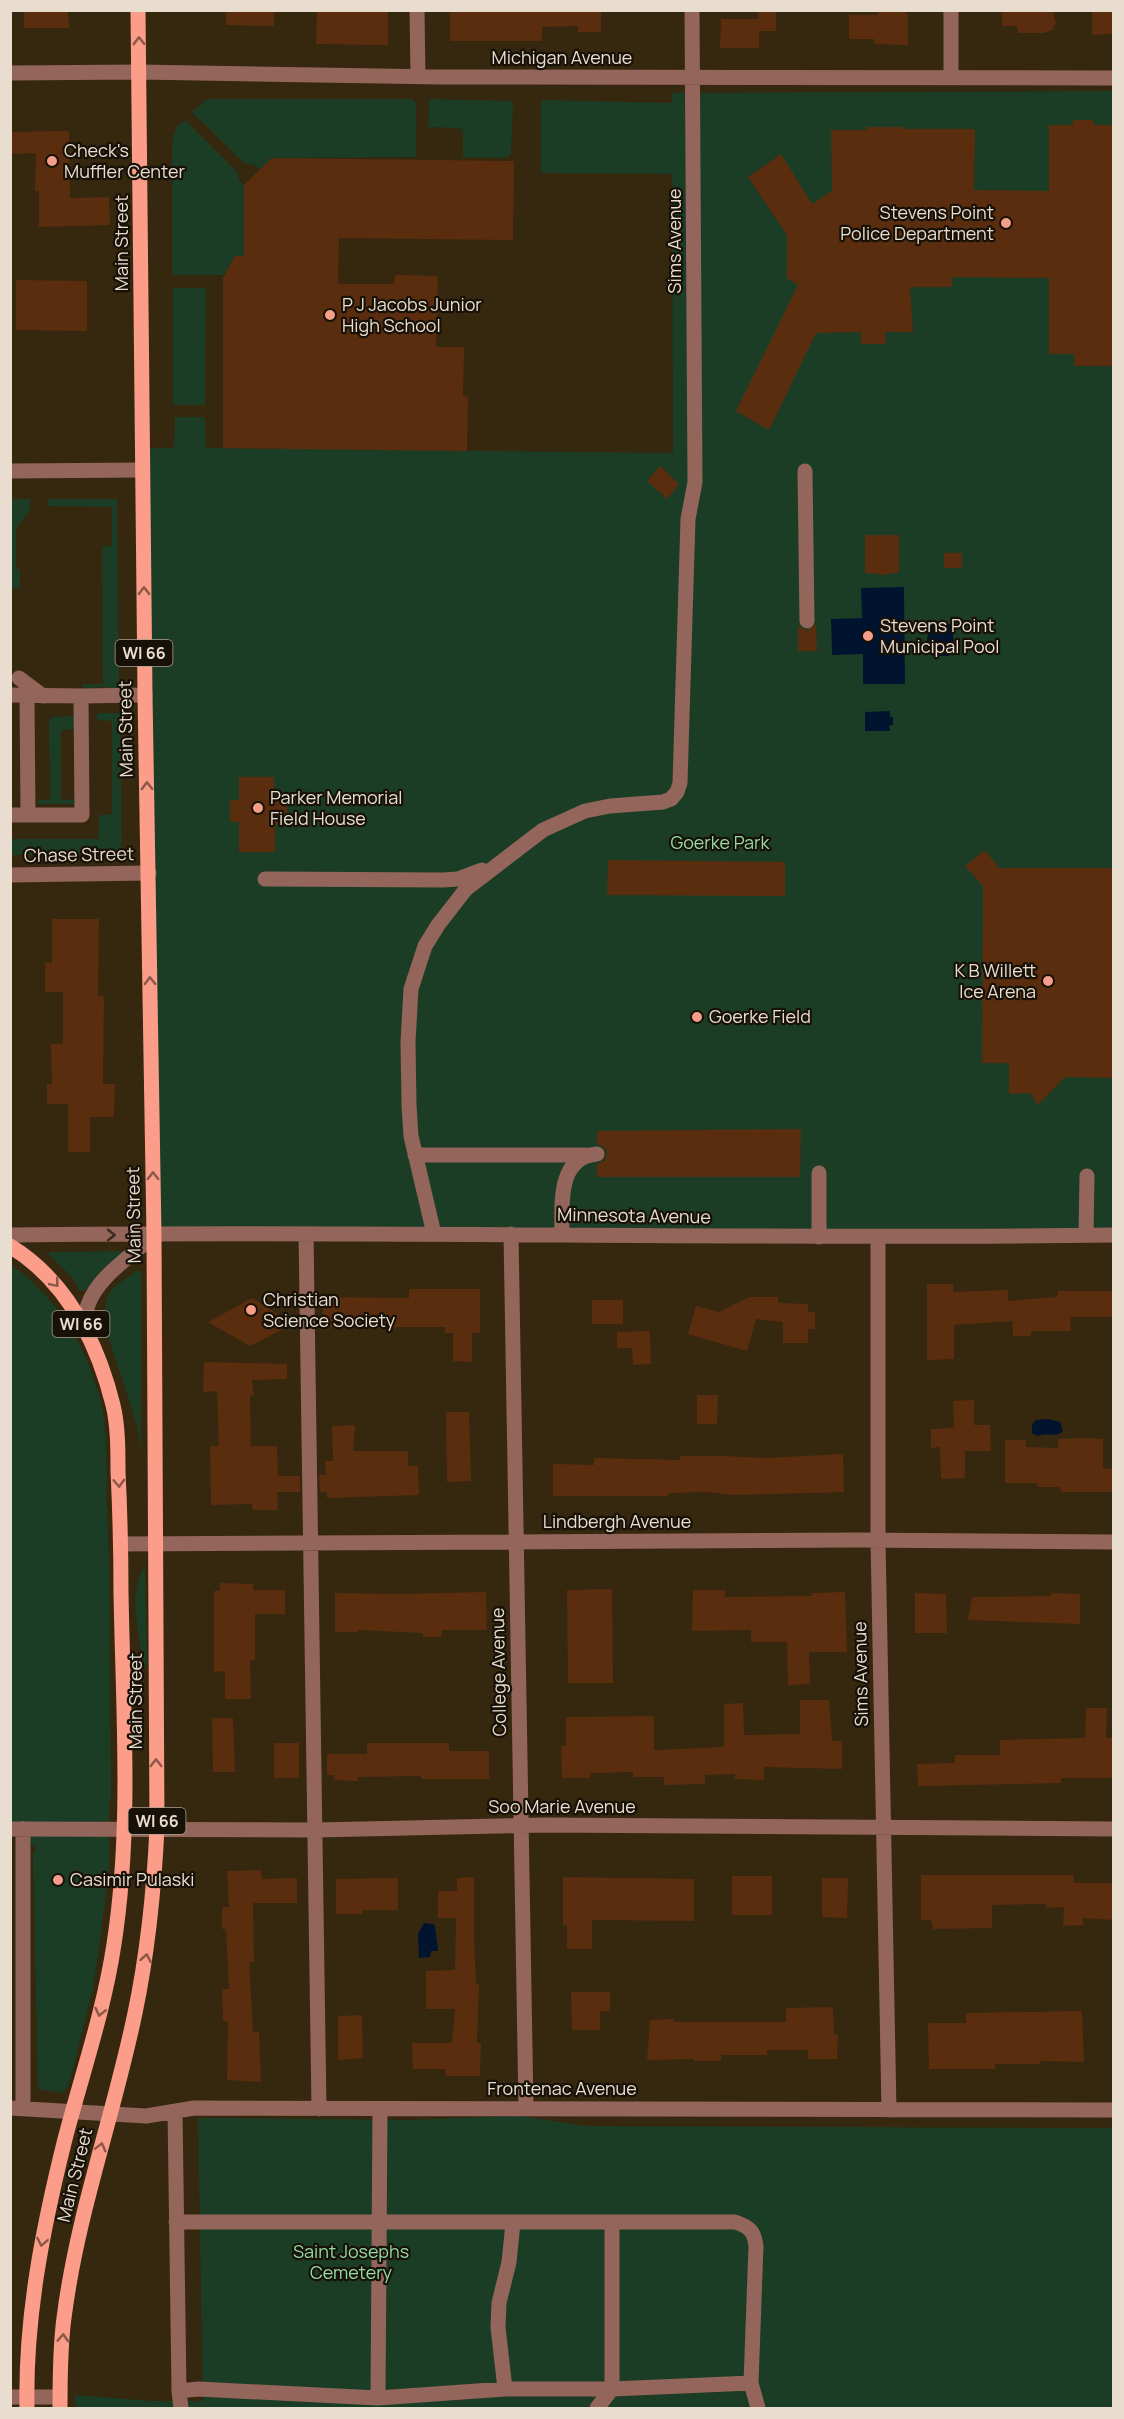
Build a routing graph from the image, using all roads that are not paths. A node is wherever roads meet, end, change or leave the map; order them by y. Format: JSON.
{"nodes":[{"id":1,"x":138,"y":10,"type":"edge"},
{"id":2,"x":417,"y":10,"type":"edge"},
{"id":3,"x":692,"y":10,"type":"edge"},
{"id":4,"x":951,"y":10,"type":"edge"},
{"id":5,"x":139,"y":72,"type":"junction"},
{"id":6,"x":10,"y":73,"type":"edge"},
{"id":7,"x":418,"y":77,"type":"junction"},
{"id":8,"x":951,"y":77,"type":"junction"},
{"id":9,"x":692,"y":78,"type":"junction"},
{"id":10,"x":1113,"y":78,"type":"edge"},
{"id":11,"x":142,"y":470,"type":"junction"},
{"id":12,"x":10,"y":471,"type":"edge"},
{"id":13,"x":804,"y":471,"type":"dead end"},
{"id":14,"x":807,"y":621,"type":"dead end"},
{"id":15,"x":19,"y":678,"type":"dead end"},
{"id":16,"x":10,"y":695,"type":"edge"},
{"id":17,"x":145,"y":695,"type":"junction"},
{"id":18,"x":35,"y":696,"type":"junction"},
{"id":19,"x":81,"y":696,"type":"junction"},
{"id":20,"x":10,"y":815,"type":"edge"},
{"id":21,"x":28,"y":815,"type":"junction"},
{"id":22,"x":506,"y":858,"type":"junction"},
{"id":23,"x":149,"y":873,"type":"junction"},
{"id":24,"x":10,"y":875,"type":"edge"},
{"id":25,"x":265,"y":879,"type":"dead end"},
{"id":26,"x":415,"y":1155,"type":"junction"},
{"id":27,"x":819,"y":1173,"type":"dead end"},
{"id":28,"x":1087,"y":1176,"type":"dead end"},
{"id":29,"x":306,"y":1234,"type":"junction"},
{"id":30,"x":434,"y":1234,"type":"junction"},
{"id":31,"x":511,"y":1234,"type":"junction"},
{"id":32,"x":10,"y":1235,"type":"edge"},
{"id":33,"x":154,"y":1235,"type":"junction"},
{"id":34,"x":562,"y":1235,"type":"junction"},
{"id":35,"x":1086,"y":1235,"type":"junction"},
{"id":36,"x":1113,"y":1235,"type":"edge"},
{"id":37,"x":819,"y":1237,"type":"junction"},
{"id":38,"x":878,"y":1238,"type":"junction"},
{"id":39,"x":10,"y":1246,"type":"edge"},
{"id":40,"x":84,"y":1329,"type":"junction"},
{"id":41,"x":878,"y":1540,"type":"junction"},
{"id":42,"x":516,"y":1541,"type":"junction"},
{"id":43,"x":1113,"y":1542,"type":"edge"},
{"id":44,"x":311,"y":1543,"type":"junction"},
{"id":45,"x":121,"y":1544,"type":"junction"},
{"id":46,"x":155,"y":1544,"type":"junction"},
{"id":47,"x":521,"y":1825,"type":"junction"},
{"id":48,"x":125,"y":1828,"type":"junction"},
{"id":49,"x":157,"y":1828,"type":"junction"},
{"id":50,"x":884,"y":1828,"type":"junction"},
{"id":51,"x":17,"y":1829,"type":"edge"},
{"id":52,"x":1113,"y":1829,"type":"edge"},
{"id":53,"x":316,"y":1830,"type":"junction"},
{"id":54,"x":17,"y":1962,"type":"edge"},
{"id":55,"x":17,"y":2108,"type":"edge"},
{"id":56,"x":526,"y":2108,"type":"junction"},
{"id":57,"x":319,"y":2109,"type":"junction"},
{"id":58,"x":380,"y":2109,"type":"junction"},
{"id":59,"x":889,"y":2110,"type":"junction"},
{"id":60,"x":1113,"y":2110,"type":"edge"},
{"id":61,"x":174,"y":2111,"type":"junction"},
{"id":62,"x":74,"y":2112,"type":"junction"},
{"id":63,"x":110,"y":2114,"type":"junction"},
{"id":64,"x":176,"y":2222,"type":"junction"},
{"id":65,"x":379,"y":2222,"type":"junction"},
{"id":66,"x":612,"y":2222,"type":"junction"},
{"id":67,"x":513,"y":2223,"type":"junction"},
{"id":68,"x":751,"y":2383,"type":"junction"},
{"id":69,"x":505,"y":2389,"type":"junction"},
{"id":70,"x":612,"y":2389,"type":"junction"},
{"id":71,"x":179,"y":2391,"type":"junction"},
{"id":72,"x":10,"y":2397,"type":"edge"},
{"id":73,"x":378,"y":2398,"type":"junction"},
{"id":74,"x":26,"y":2402,"type":"edge"},
{"id":75,"x":60,"y":2403,"type":"edge"},
{"id":76,"x":182,"y":2409,"type":"edge"},
{"id":77,"x":597,"y":2409,"type":"edge"},
{"id":78,"x":758,"y":2409,"type":"edge"}],
"edges":[{"from":5,"to":1,"type":"main road","name":"Main Street","number":"WI 66","one_way":true},
{"from":2,"to":7,"type":"street"},
{"from":3,"to":9,"type":"street","name":"Sims Avenue"},
{"from":4,"to":8,"type":"street"},
{"from":5,"to":6,"type":"street","name":"Michigan Avenue"},
{"from":5,"to":7,"type":"street","name":"Michigan Avenue"},
{"from":5,"to":11,"type":"main road","name":"Main Street","number":"WI 66"},
{"from":7,"to":9,"type":"street","name":"Michigan Avenue"},
{"from":8,"to":9,"type":"street","name":"Michigan Avenue"},
{"from":8,"to":10,"type":"street","name":"Michigan Avenue"},
{"from":9,"to":22,"type":"street","name":"Sims Avenue"},
{"from":11,"to":12,"type":"street"},
{"from":17,"to":11,"type":"main road","name":"Main Street","number":"WI 66","one_way":true},
{"from":13,"to":14,"type":"street"},
{"from":15,"to":18,"type":"street"},
{"from":16,"to":18,"type":"street"},
{"from":17,"to":19,"type":"street"},
{"from":23,"to":17,"type":"main road","name":"Main Street","number":"WI 66","one_way":true},
{"from":18,"to":19,"type":"street"},
{"from":18,"to":21,"type":"street"},
{"from":19,"to":21,"type":"street"},
{"from":20,"to":21,"type":"street"},
{"from":22,"to":25,"type":"street"},
{"from":22,"to":26,"type":"street"},
{"from":23,"to":24,"type":"street","name":"Chase Street"},
{"from":33,"to":23,"type":"main road","name":"Main Street","number":"WI 66","one_way":true},
{"from":26,"to":30,"type":"street"},
{"from":26,"to":34,"type":"street"},
{"from":27,"to":37,"type":"street"},
{"from":28,"to":35,"type":"street"},
{"from":29,"to":30,"type":"street","name":"Minnesota Avenue"},
{"from":29,"to":33,"type":"street","name":"Minnesota Avenue"},
{"from":29,"to":44,"type":"street"},
{"from":30,"to":31,"type":"street","name":"Minnesota Avenue"},
{"from":31,"to":34,"type":"street","name":"Minnesota Avenue"},
{"from":31,"to":42,"type":"street","name":"College Avenue"},
{"from":32,"to":33,"type":"street","name":"Minnesota Avenue","one_way":true},
{"from":33,"to":40,"type":"street"},
{"from":33,"to":46,"type":"main road","name":"Main Street","number":"WI 66"},
{"from":34,"to":37,"type":"street","name":"Minnesota Avenue"},
{"from":35,"to":36,"type":"street","name":"Minnesota Avenue"},
{"from":35,"to":38,"type":"street","name":"Minnesota Avenue"},
{"from":37,"to":38,"type":"street","name":"Minnesota Avenue"},
{"from":38,"to":41,"type":"street","name":"Sims Avenue"},
{"from":39,"to":40,"type":"main road","number":"WI 66","one_way":true},
{"from":40,"to":45,"type":"main road","number":"WI 66","one_way":true},
{"from":41,"to":42,"type":"street","name":"Lindbergh Avenue"},
{"from":41,"to":43,"type":"street","name":"Lindbergh Avenue"},
{"from":41,"to":50,"type":"street","name":"Sims Avenue"},
{"from":42,"to":44,"type":"street","name":"Lindbergh Avenue"},
{"from":42,"to":47,"type":"street","name":"College Avenue"},
{"from":44,"to":46,"type":"street","name":"Lindbergh Avenue"},
{"from":44,"to":53,"type":"street"},
{"from":45,"to":46,"type":"street","name":"Lindbergh Avenue"},
{"from":45,"to":48,"type":"main road","number":"WI 66"},
{"from":49,"to":46,"type":"main road","name":"Main Street","number":"WI 66","one_way":true},
{"from":47,"to":50,"type":"street","name":"Soo Marie Avenue"},
{"from":47,"to":53,"type":"street","name":"Soo Marie Avenue"},
{"from":47,"to":56,"type":"street","name":"College Avenue"},
{"from":48,"to":49,"type":"street","name":"Soo Marie Avenue"},
{"from":48,"to":51,"type":"street","name":"Soo Marie Avenue"},
{"from":48,"to":62,"type":"main road","number":"WI 66","one_way":true},
{"from":49,"to":53,"type":"street","name":"Soo Marie Avenue"},
{"from":63,"to":49,"type":"main road","name":"Main Street","number":"WI 66","one_way":true},
{"from":50,"to":52,"type":"street","name":"Soo Marie Avenue"},
{"from":50,"to":59,"type":"street","name":"Sims Avenue"},
{"from":51,"to":54,"type":"street"},
{"from":53,"to":57,"type":"street"},
{"from":54,"to":55,"type":"street"},
{"from":55,"to":62,"type":"street","name":"Frontenac Avenue"},
{"from":56,"to":58,"type":"street","name":"Frontenac Avenue"},
{"from":56,"to":59,"type":"street","name":"Frontenac Avenue"},
{"from":57,"to":58,"type":"street","name":"Frontenac Avenue"},
{"from":57,"to":61,"type":"street","name":"Frontenac Avenue"},
{"from":58,"to":65,"type":"street"},
{"from":59,"to":60,"type":"street","name":"Frontenac Avenue"},
{"from":61,"to":63,"type":"street","name":"Frontenac Avenue"},
{"from":61,"to":64,"type":"street"},
{"from":62,"to":63,"type":"street","name":"Frontenac Avenue"},
{"from":62,"to":74,"type":"main road","number":"WI 66","one_way":true},
{"from":75,"to":63,"type":"main road","name":"Main Street","number":"WI 66","one_way":true},
{"from":64,"to":65,"type":"street"},
{"from":64,"to":71,"type":"street"},
{"from":65,"to":67,"type":"street"},
{"from":65,"to":73,"type":"street"},
{"from":66,"to":67,"type":"street"},
{"from":66,"to":68,"type":"street"},
{"from":66,"to":70,"type":"street"},
{"from":67,"to":69,"type":"street"},
{"from":68,"to":70,"type":"street"},
{"from":68,"to":78,"type":"street"},
{"from":69,"to":70,"type":"street"},
{"from":69,"to":73,"type":"street"},
{"from":70,"to":77,"type":"street"},
{"from":71,"to":73,"type":"street"},
{"from":71,"to":76,"type":"street"},
{"from":72,"to":74,"type":"street"},
{"from":74,"to":75,"type":"street"}]}
